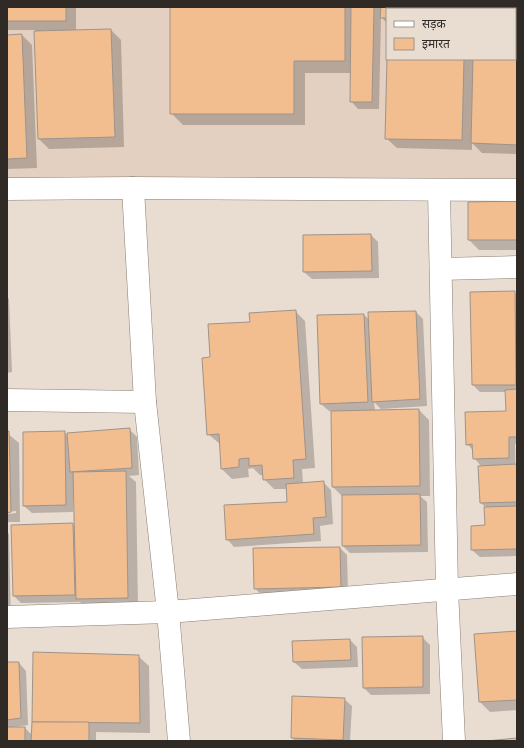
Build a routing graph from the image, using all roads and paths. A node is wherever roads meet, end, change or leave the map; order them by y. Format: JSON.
{"nodes":[{"id":1,"x":133,"y":188,"type":"junction"},
{"id":2,"x":7,"y":190,"type":"edge"},
{"id":3,"x":517,"y":190,"type":"edge"},
{"id":4,"x":439,"y":191,"type":"junction"},
{"id":5,"x":517,"y":266,"type":"edge"},
{"id":6,"x":441,"y":269,"type":"junction"},
{"id":7,"x":7,"y":400,"type":"edge"},
{"id":8,"x":145,"y":402,"type":"junction"},
{"id":9,"x":517,"y":584,"type":"edge"},
{"id":10,"x":447,"y":589,"type":"junction"},
{"id":11,"x":168,"y":612,"type":"junction"},
{"id":12,"x":7,"y":617,"type":"edge"},
{"id":13,"x":180,"y":741,"type":"edge"},
{"id":14,"x":454,"y":741,"type":"edge"}],
"edges":[{"from":1,"to":2,"type":"street"},
{"from":1,"to":4,"type":"street"},
{"from":1,"to":8,"type":"street"},
{"from":3,"to":4,"type":"street"},
{"from":4,"to":6,"type":"street"},
{"from":5,"to":6,"type":"street"},
{"from":6,"to":10,"type":"street"},
{"from":7,"to":8,"type":"street"},
{"from":8,"to":11,"type":"street"},
{"from":9,"to":10,"type":"street"},
{"from":10,"to":11,"type":"street"},
{"from":10,"to":14,"type":"street"},
{"from":11,"to":12,"type":"street"},
{"from":11,"to":13,"type":"street"}]}
